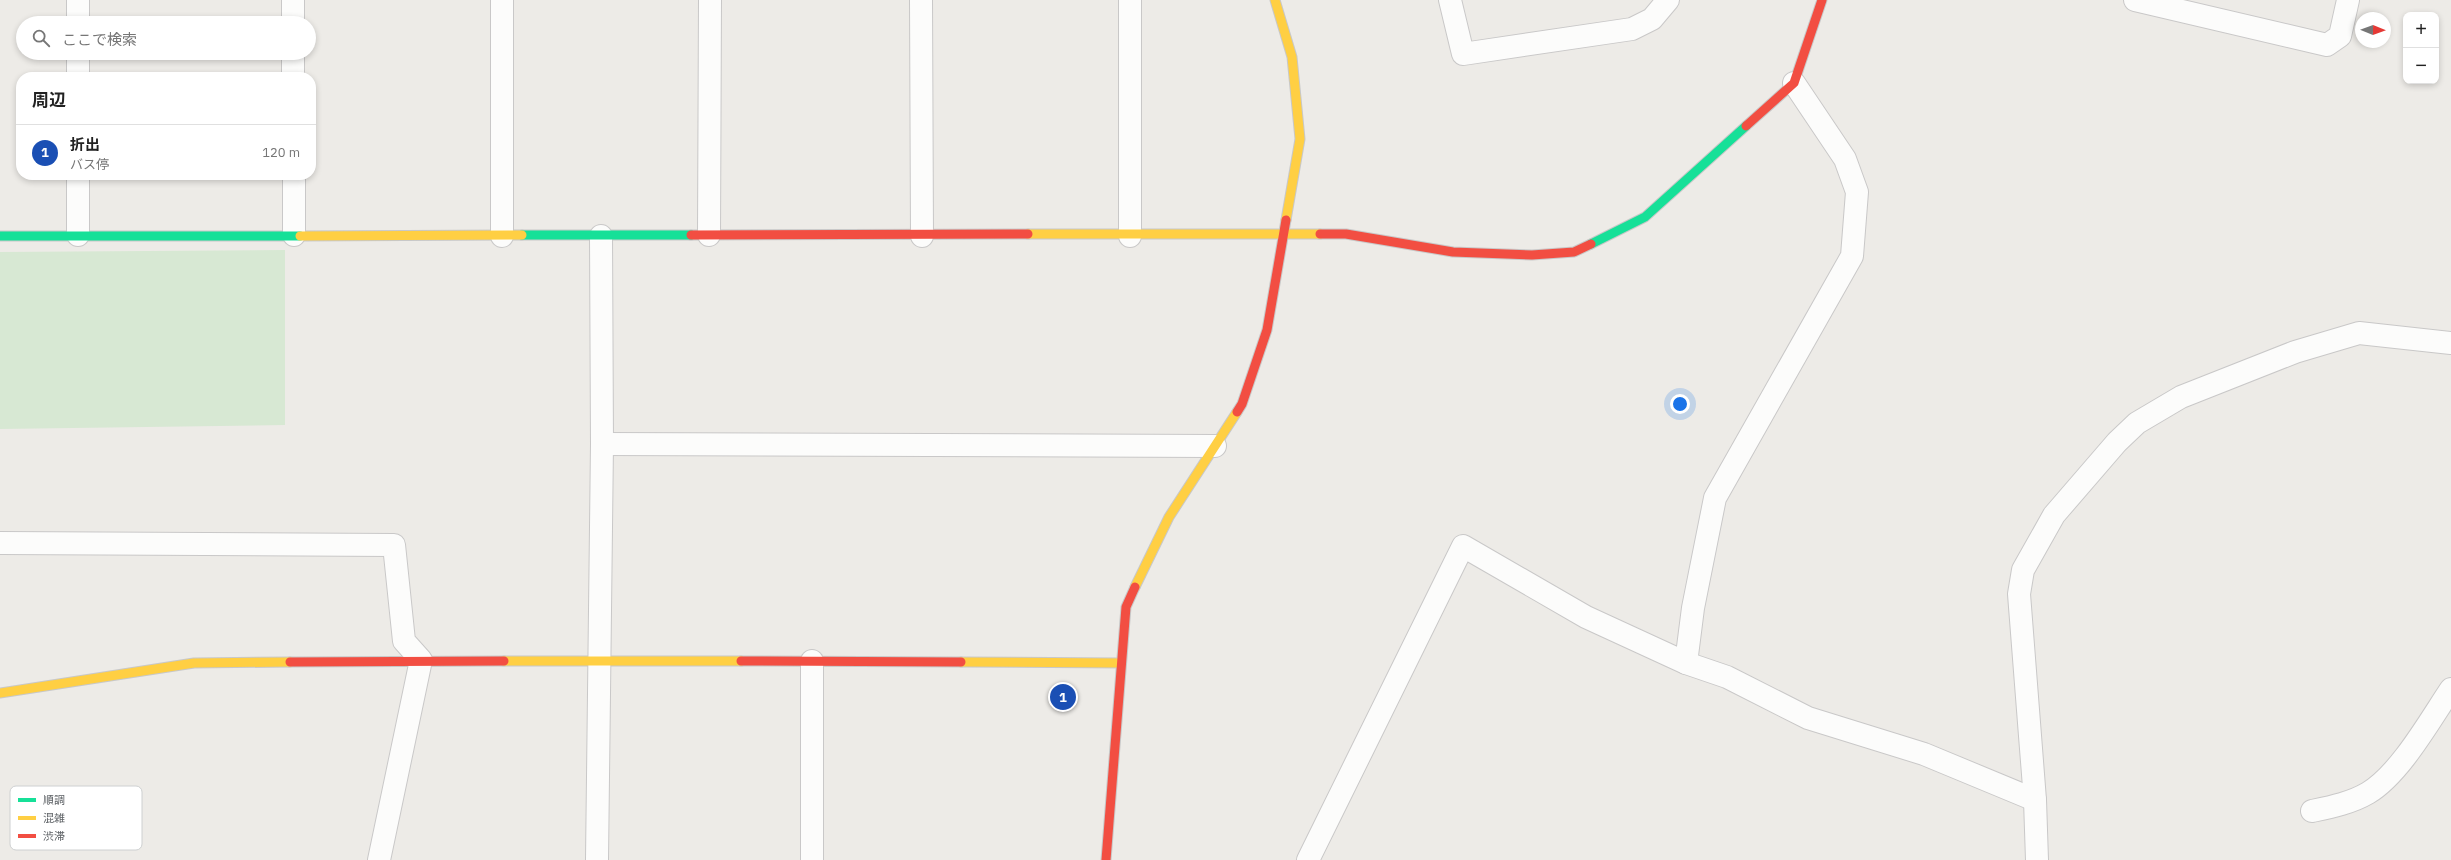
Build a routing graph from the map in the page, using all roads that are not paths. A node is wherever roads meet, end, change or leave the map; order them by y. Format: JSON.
{"nodes":[{"id":1,"x":78,"y":0,"type":"edge"},
{"id":2,"x":293,"y":0,"type":"edge"},
{"id":3,"x":502,"y":0,"type":"edge"},
{"id":4,"x":710,"y":0,"type":"edge"},
{"id":5,"x":921,"y":0,"type":"edge"},
{"id":6,"x":1130,"y":0,"type":"edge"},
{"id":7,"x":1275,"y":0,"type":"edge"},
{"id":8,"x":1450,"y":0,"type":"edge"},
{"id":9,"x":1668,"y":0,"type":"edge"},
{"id":10,"x":1822,"y":0,"type":"edge"},
{"id":11,"x":2135,"y":0,"type":"edge"},
{"id":12,"x":2348,"y":0,"type":"edge"},
{"id":13,"x":78,"y":16,"type":"edge"},
{"id":14,"x":293,"y":16,"type":"edge"},
{"id":15,"x":78,"y":60,"type":"edge"},
{"id":16,"x":293,"y":60,"type":"edge"},
{"id":17,"x":78,"y":72,"type":"edge"},
{"id":18,"x":294,"y":72,"type":"edge"},
{"id":19,"x":1794,"y":83,"type":"junction"},
{"id":20,"x":78,"y":180,"type":"edge"},
{"id":21,"x":294,"y":180,"type":"edge"},
{"id":22,"x":78,"y":235,"type":"junction"},
{"id":23,"x":294,"y":235,"type":"junction"},
{"id":24,"x":709,"y":235,"type":"junction"},
{"id":25,"x":0,"y":236,"type":"edge"},
{"id":26,"x":502,"y":236,"type":"junction"},
{"id":27,"x":601,"y":236,"type":"junction"},
{"id":28,"x":922,"y":236,"type":"junction"},
{"id":29,"x":1130,"y":236,"type":"junction"},
{"id":30,"x":1284,"y":236,"type":"junction"},
{"id":31,"x":2451,"y":343,"type":"edge"},
{"id":32,"x":602,"y":444,"type":"junction"},
{"id":33,"x":1215,"y":446,"type":"junction"},
{"id":34,"x":0,"y":543,"type":"edge"},
{"id":35,"x":421,"y":660,"type":"junction"},
{"id":36,"x":598,"y":660,"type":"junction"},
{"id":37,"x":812,"y":661,"type":"junction"},
{"id":38,"x":1122,"y":663,"type":"junction"},
{"id":39,"x":1686,"y":663,"type":"junction"},
{"id":40,"x":2451,"y":688,"type":"edge"},
{"id":41,"x":0,"y":693,"type":"edge"},
{"id":42,"x":2035,"y":800,"type":"junction"},
{"id":43,"x":2312,"y":811,"type":"dead end"},
{"id":44,"x":379,"y":860,"type":"edge"},
{"id":45,"x":597,"y":860,"type":"edge"},
{"id":46,"x":812,"y":860,"type":"edge"},
{"id":47,"x":1106,"y":860,"type":"edge"},
{"id":48,"x":1308,"y":860,"type":"edge"},
{"id":49,"x":2037,"y":860,"type":"edge"}],
"edges":[{"from":1,"to":13,"type":"street"},
{"from":2,"to":14,"type":"street"},
{"from":3,"to":26,"type":"street"},
{"from":4,"to":24,"type":"street"},
{"from":5,"to":28,"type":"street"},
{"from":6,"to":29,"type":"street"},
{"from":7,"to":30,"type":"street"},
{"from":8,"to":9,"type":"street"},
{"from":10,"to":19,"type":"street"},
{"from":11,"to":12,"type":"street"},
{"from":15,"to":17,"type":"street"},
{"from":16,"to":18,"type":"street"},
{"from":19,"to":30,"type":"street"},
{"from":19,"to":39,"type":"street"},
{"from":20,"to":22,"type":"street"},
{"from":21,"to":23,"type":"street"},
{"from":22,"to":23,"type":"street"},
{"from":22,"to":25,"type":"street"},
{"from":23,"to":26,"type":"street"},
{"from":24,"to":27,"type":"street"},
{"from":24,"to":28,"type":"street"},
{"from":26,"to":27,"type":"street"},
{"from":27,"to":32,"type":"street"},
{"from":28,"to":29,"type":"street"},
{"from":29,"to":30,"type":"street"},
{"from":30,"to":33,"type":"street"},
{"from":31,"to":42,"type":"street"},
{"from":32,"to":33,"type":"street"},
{"from":32,"to":36,"type":"street"},
{"from":33,"to":38,"type":"street"},
{"from":34,"to":35,"type":"street"},
{"from":35,"to":36,"type":"street"},
{"from":35,"to":41,"type":"street"},
{"from":35,"to":44,"type":"street"},
{"from":36,"to":37,"type":"street"},
{"from":36,"to":45,"type":"street"},
{"from":37,"to":38,"type":"street"},
{"from":37,"to":46,"type":"street"},
{"from":38,"to":47,"type":"street"},
{"from":39,"to":42,"type":"street"},
{"from":39,"to":48,"type":"street"},
{"from":40,"to":43,"type":"street"},
{"from":42,"to":49,"type":"street"}]}
